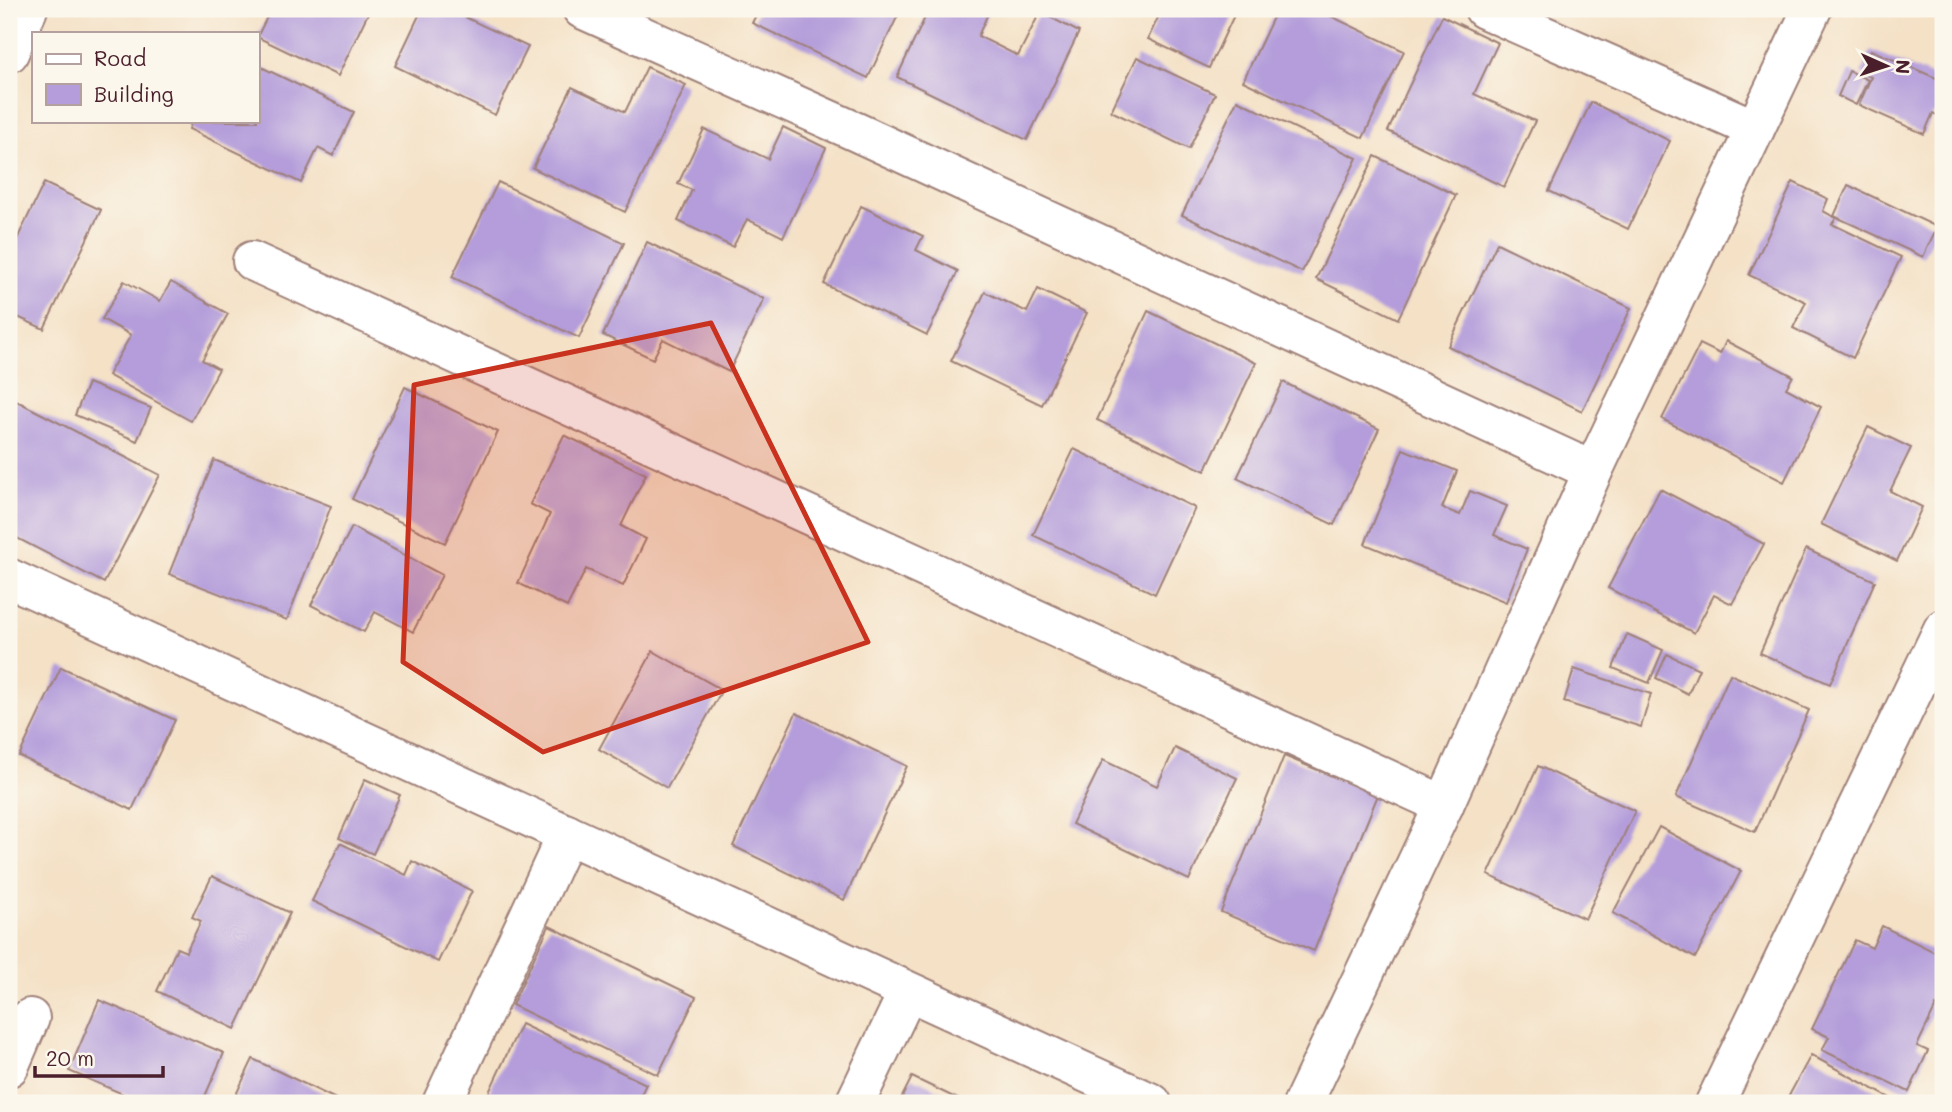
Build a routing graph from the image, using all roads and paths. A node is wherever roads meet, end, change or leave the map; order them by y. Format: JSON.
{"nodes":[{"id":1,"x":28,"y":9,"type":"edge"},
{"id":2,"x":582,"y":9,"type":"edge"},
{"id":3,"x":1484,"y":9,"type":"edge"},
{"id":4,"x":1812,"y":9,"type":"edge"},
{"id":5,"x":9,"y":53,"type":"edge"},
{"id":6,"x":1755,"y":129,"type":"junction"},
{"id":7,"x":252,"y":261,"type":"dead end"},
{"id":8,"x":1592,"y":471,"type":"junction"},
{"id":9,"x":9,"y":578,"type":"edge"},
{"id":10,"x":1943,"y":629,"type":"edge"},
{"id":11,"x":1444,"y":805,"type":"junction"},
{"id":12,"x":567,"y":835,"type":"junction"},
{"id":13,"x":908,"y":992,"type":"junction"},
{"id":14,"x":30,"y":1018,"type":"dead end"},
{"id":15,"x":9,"y":1067,"type":"edge"},
{"id":16,"x":442,"y":1103,"type":"edge"},
{"id":17,"x":855,"y":1103,"type":"edge"},
{"id":18,"x":1152,"y":1103,"type":"edge"},
{"id":19,"x":1303,"y":1103,"type":"edge"},
{"id":20,"x":1715,"y":1103,"type":"edge"}],
"edges":[{"from":1,"to":5,"type":"street"},
{"from":2,"to":8,"type":"street"},
{"from":3,"to":6,"type":"street"},
{"from":4,"to":6,"type":"street"},
{"from":6,"to":8,"type":"street"},
{"from":7,"to":11,"type":"street"},
{"from":8,"to":11,"type":"street"},
{"from":9,"to":12,"type":"street"},
{"from":10,"to":20,"type":"street"},
{"from":11,"to":19,"type":"street"},
{"from":12,"to":13,"type":"street"},
{"from":12,"to":16,"type":"street"},
{"from":13,"to":17,"type":"street"},
{"from":13,"to":18,"type":"street"},
{"from":14,"to":15,"type":"street"}]}
